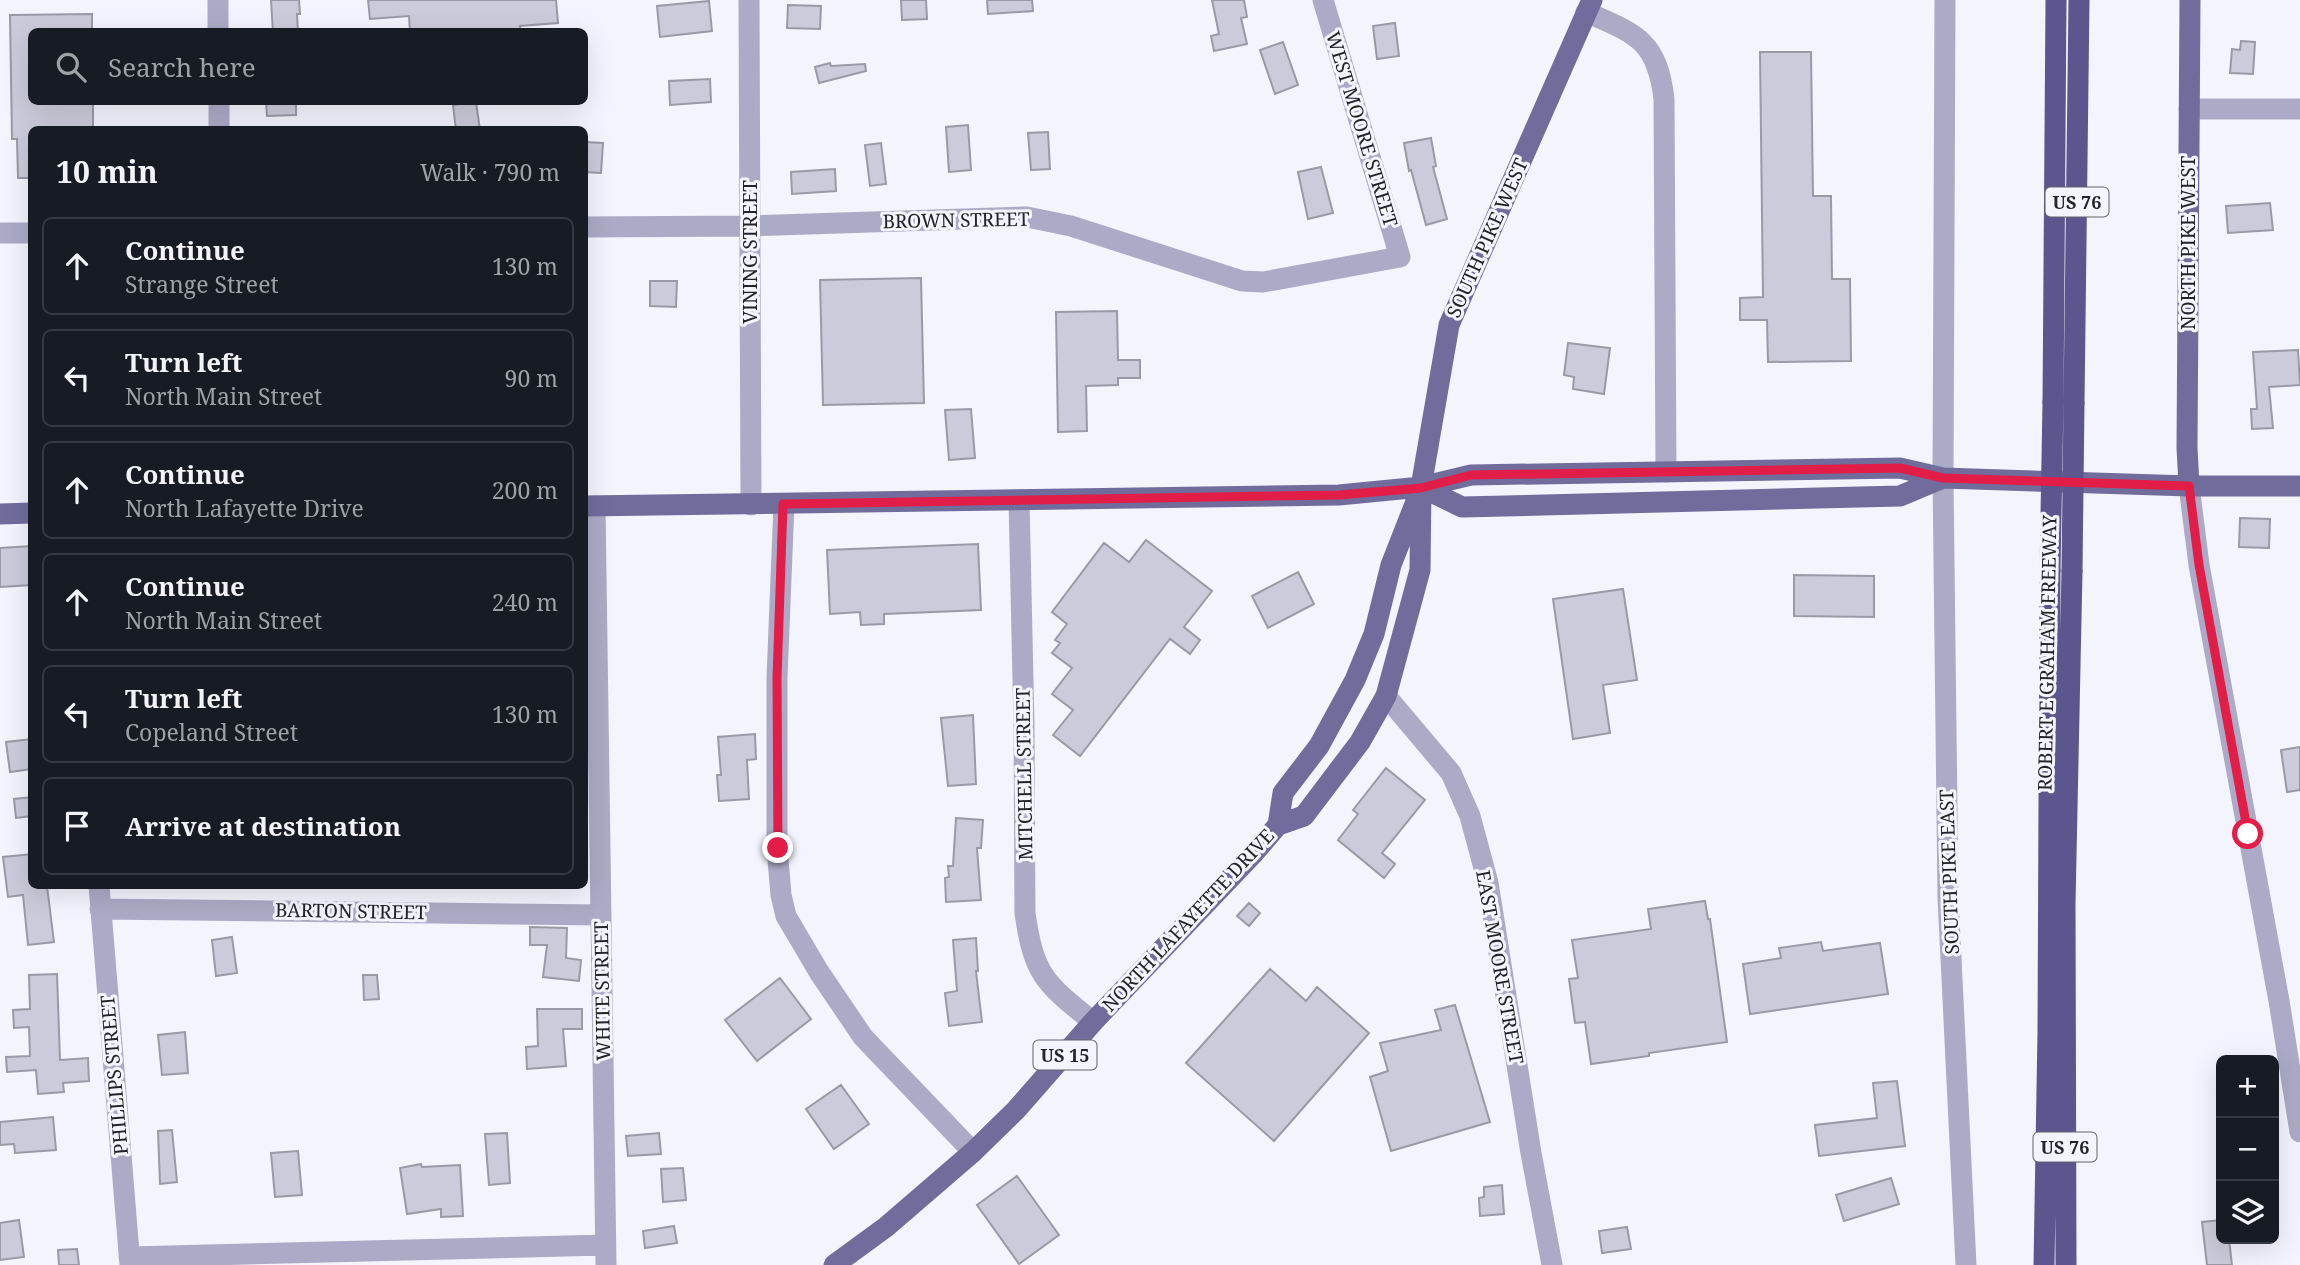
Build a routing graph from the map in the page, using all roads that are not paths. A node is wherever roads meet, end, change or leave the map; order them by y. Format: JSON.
{"nodes":[{"id":1,"x":218,"y":0,"type":"edge"},
{"id":2,"x":749,"y":0,"type":"edge"},
{"id":3,"x":1323,"y":0,"type":"edge"},
{"id":4,"x":1945,"y":0,"type":"edge"},
{"id":5,"x":2056,"y":0,"type":"edge"},
{"id":6,"x":2079,"y":0,"type":"edge"},
{"id":7,"x":2190,"y":0,"type":"edge"},
{"id":8,"x":1589,"y":6,"type":"edge"},
{"id":9,"x":218,"y":28,"type":"edge"},
{"id":10,"x":219,"y":105,"type":"edge"},
{"id":11,"x":2189,"y":109,"type":"junction"},
{"id":12,"x":2300,"y":109,"type":"edge"},
{"id":13,"x":219,"y":126,"type":"edge"},
{"id":14,"x":750,"y":226,"type":"junction"},
{"id":15,"x":588,"y":227,"type":"edge"},
{"id":16,"x":0,"y":233,"type":"edge"},
{"id":17,"x":28,"y":233,"type":"edge"},
{"id":18,"x":1400,"y":257,"type":"joint"},
{"id":19,"x":2064,"y":402,"type":"junction"},
{"id":20,"x":1666,"y":472,"type":"junction"},
{"id":21,"x":1943,"y":478,"type":"junction"},
{"id":22,"x":2189,"y":486,"type":"junction"},
{"id":23,"x":2300,"y":486,"type":"edge"},
{"id":24,"x":1421,"y":488,"type":"junction"},
{"id":25,"x":1019,"y":500,"type":"junction"},
{"id":26,"x":783,"y":504,"type":"junction"},
{"id":27,"x":751,"y":505,"type":"junction"},
{"id":28,"x":590,"y":506,"type":"edge"},
{"id":29,"x":28,"y":513,"type":"edge"},
{"id":30,"x":0,"y":514,"type":"edge"},
{"id":31,"x":1385,"y":696,"type":"junction"},
{"id":32,"x":1278,"y":825,"type":"junction"},
{"id":33,"x":99,"y":889,"type":"edge"},
{"id":34,"x":100,"y":909,"type":"junction"},
{"id":35,"x":601,"y":915,"type":"junction"},
{"id":36,"x":1093,"y":1022,"type":"junction"},
{"id":37,"x":2056,"y":1030,"type":"junction"},
{"id":38,"x":2300,"y":1132,"type":"edge"},
{"id":39,"x":973,"y":1152,"type":"junction"},
{"id":40,"x":606,"y":1255,"type":"edge"},
{"id":41,"x":130,"y":1261,"type":"edge"},
{"id":42,"x":834,"y":1265,"type":"edge"},
{"id":43,"x":1552,"y":1265,"type":"edge"},
{"id":44,"x":1966,"y":1265,"type":"edge"},
{"id":45,"x":2044,"y":1265,"type":"edge"},
{"id":46,"x":2066,"y":1265,"type":"edge"}],
"edges":[{"from":1,"to":9,"type":"street"},
{"from":2,"to":14,"type":"street","name":"VINING STREET"},
{"from":3,"to":18,"type":"street","name":"WEST MOORE STREET"},
{"from":4,"to":21,"type":"street","name":"SOUTH PIKE EAST"},
{"from":5,"to":19,"type":"highway","name":"ROBERT E GRAHAM FREEWAY","number":"US 76"},
{"from":6,"to":19,"type":"highway","name":"ROBERT E GRAHAM FREEWAY","number":"US 76"},
{"from":7,"to":11,"type":"main road","name":"NORTH PIKE WEST"},
{"from":8,"to":20,"type":"street"},
{"from":8,"to":24,"type":"main road","name":"SOUTH PIKE WEST"},
{"from":10,"to":13,"type":"street"},
{"from":11,"to":12,"type":"street"},
{"from":11,"to":22,"type":"main road","name":"NORTH PIKE WEST"},
{"from":14,"to":15,"type":"street","name":"BROWN STREET"},
{"from":14,"to":18,"type":"street","name":"BROWN STREET"},
{"from":14,"to":27,"type":"street","name":"VINING STREET"},
{"from":16,"to":17,"type":"street"},
{"from":19,"to":37,"type":"highway","name":"ROBERT E GRAHAM FREEWAY","number":"US 76","bridge":true},
{"from":20,"to":21,"type":"main road"},
{"from":20,"to":24,"type":"main road"},
{"from":21,"to":22,"type":"main road"},
{"from":21,"to":24,"type":"main road"},
{"from":21,"to":44,"type":"street","name":"SOUTH PIKE EAST"},
{"from":22,"to":23,"type":"main road"},
{"from":22,"to":38,"type":"street"},
{"from":24,"to":25,"type":"main road"},
{"from":24,"to":31,"type":"main road","name":"NORTH LAFAYETTE DRIVE"},
{"from":24,"to":32,"type":"main road"},
{"from":25,"to":26,"type":"main road"},
{"from":25,"to":36,"type":"street","name":"MITCHELL STREET"},
{"from":26,"to":27,"type":"main road"},
{"from":26,"to":39,"type":"street"},
{"from":27,"to":28,"type":"main road"},
{"from":28,"to":35,"type":"street","name":"WHITE STREET"},
{"from":29,"to":30,"type":"main road"},
{"from":31,"to":32,"type":"main road","name":"NORTH LAFAYETTE DRIVE"},
{"from":31,"to":43,"type":"street","name":"EAST MOORE STREET"},
{"from":32,"to":36,"type":"main road","name":"NORTH LAFAYETTE DRIVE","number":"US 15"},
{"from":33,"to":34,"type":"street","name":"PHILLIPS STREET"},
{"from":34,"to":35,"type":"street","name":"BARTON STREET"},
{"from":34,"to":41,"type":"street","name":"PHILLIPS STREET"},
{"from":35,"to":40,"type":"street","name":"WHITE STREET"},
{"from":36,"to":39,"type":"main road","name":"NORTH LAFAYETTE DRIVE","number":"US 15"},
{"from":37,"to":45,"type":"highway","name":"ROBERT E GRAHAM FREEWAY","number":"US 76"},
{"from":37,"to":46,"type":"highway","name":"ROBERT E GRAHAM FREEWAY","number":"US 76"},
{"from":39,"to":42,"type":"main road","name":"NORTH LAFAYETTE DRIVE","number":"US 15"},
{"from":40,"to":41,"type":"street"}]}
